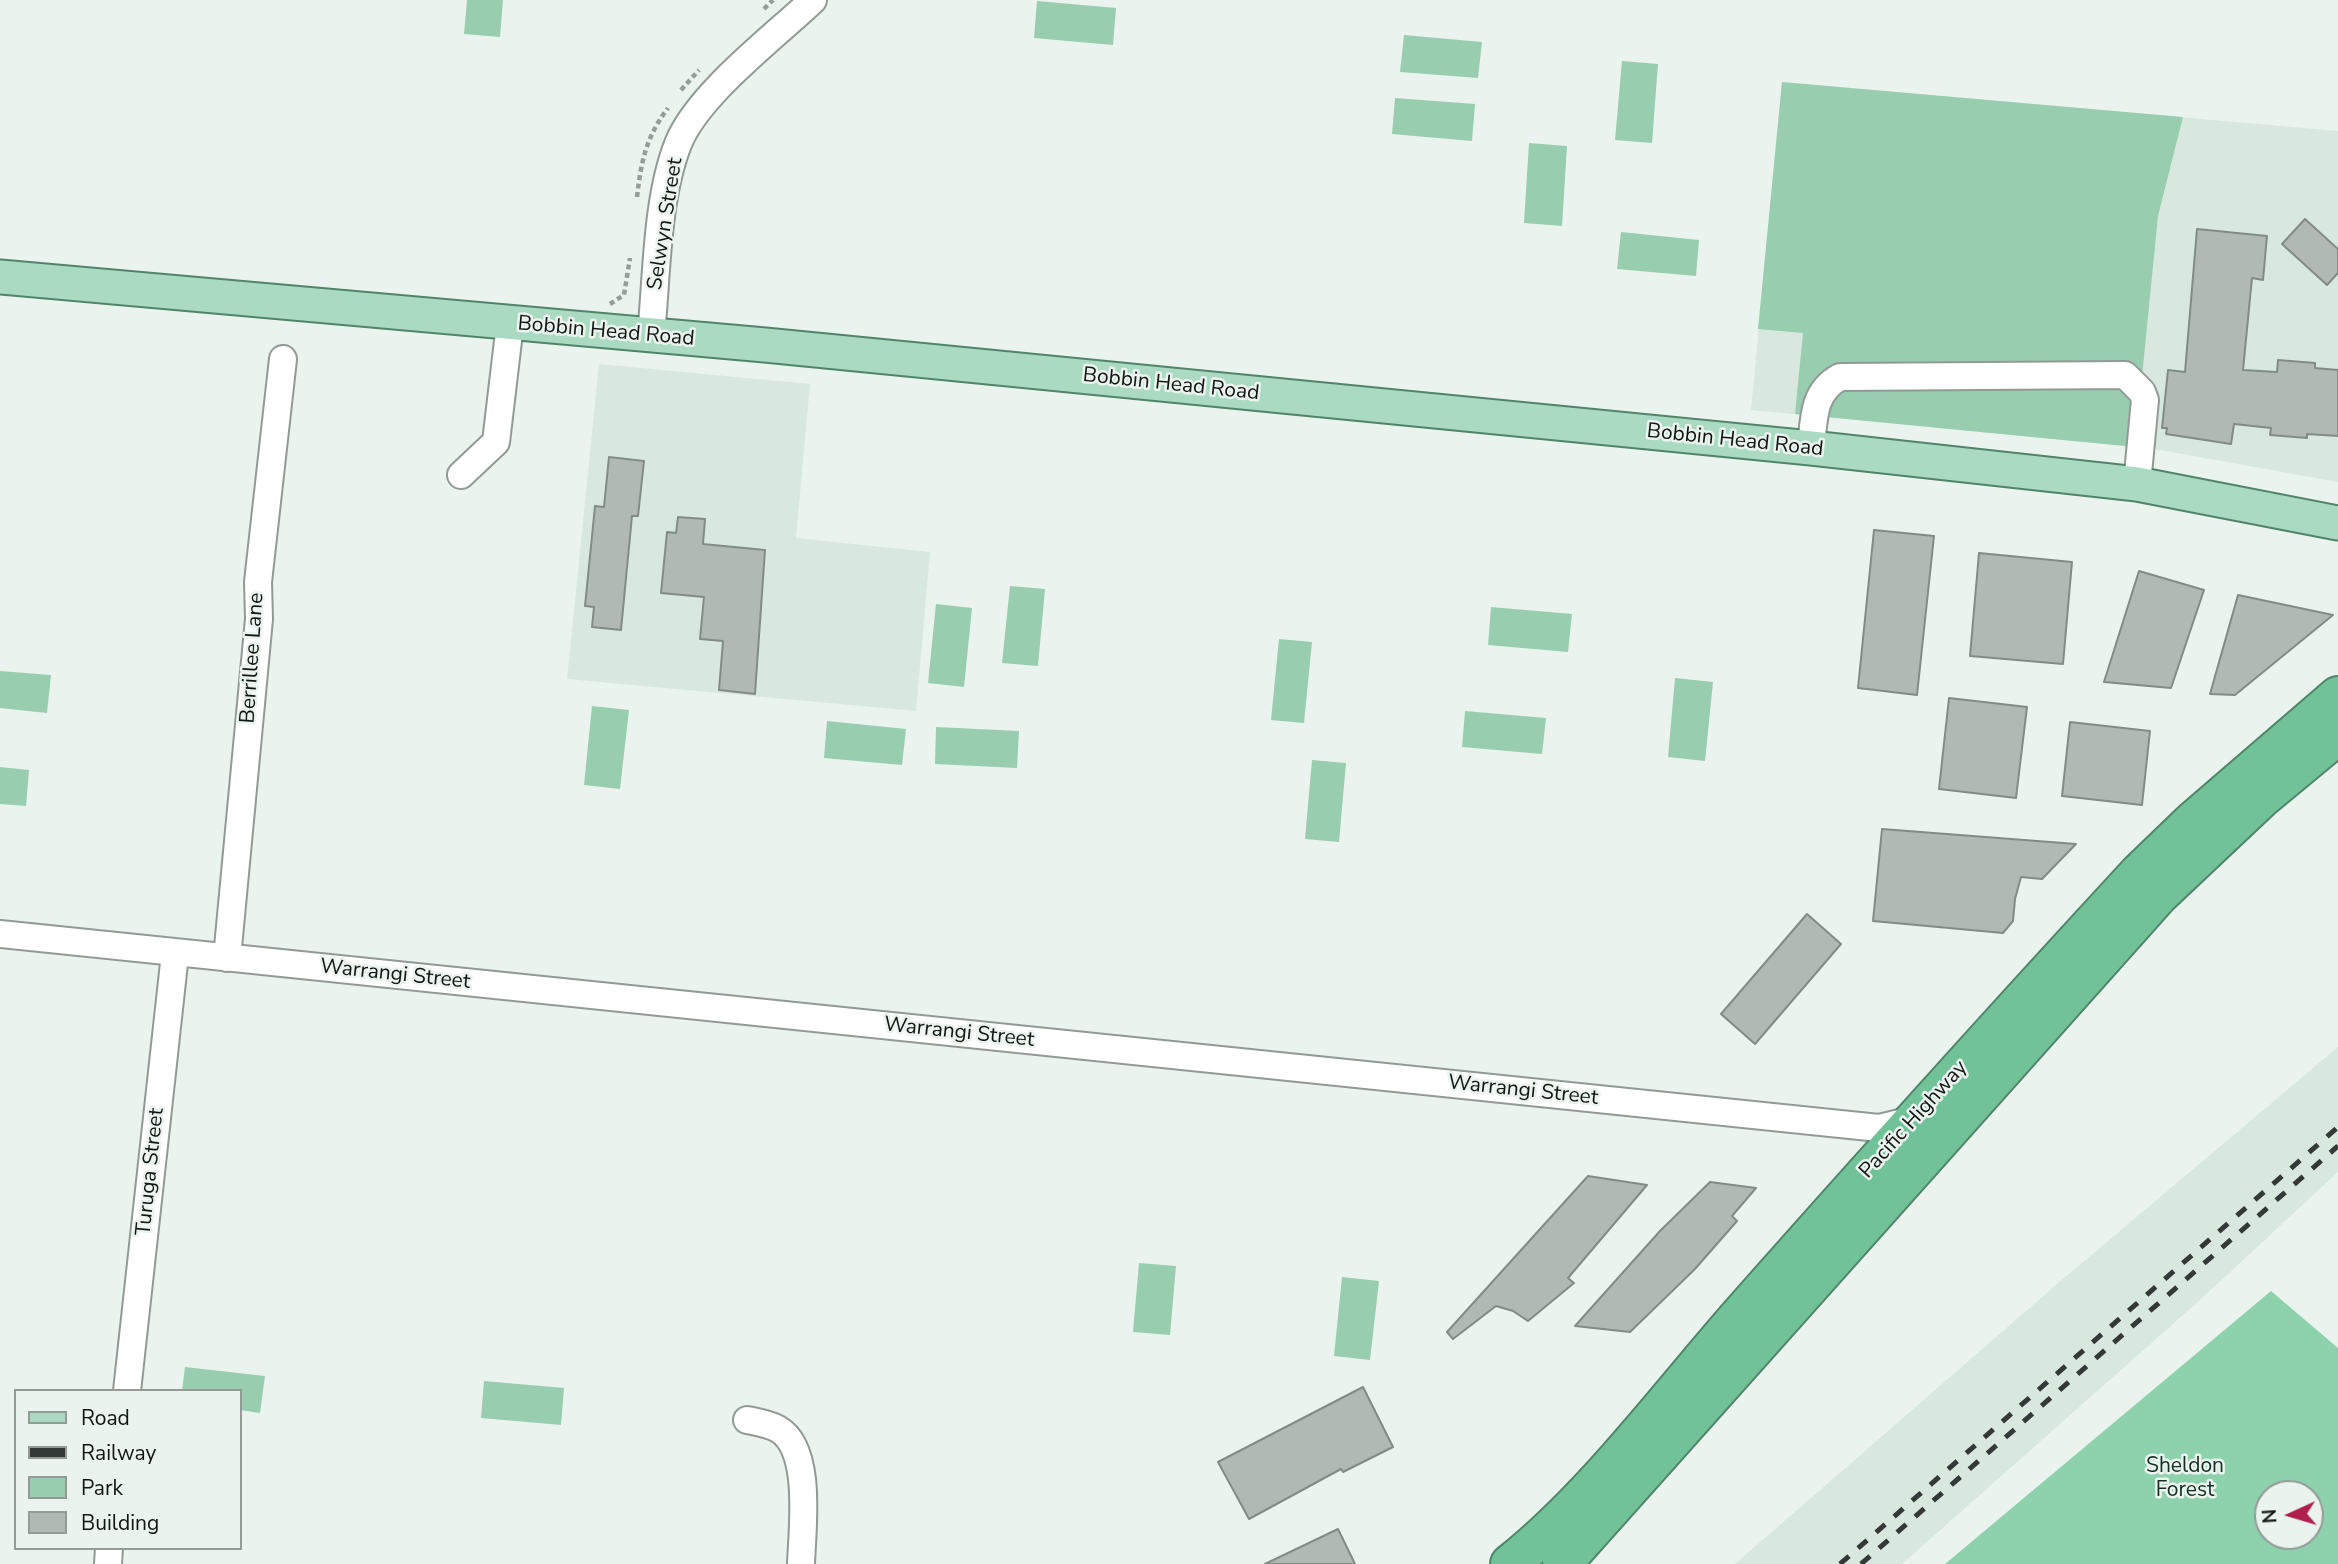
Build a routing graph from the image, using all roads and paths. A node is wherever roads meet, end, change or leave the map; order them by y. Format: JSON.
{"nodes":[{"id":1,"x":813,"y":0,"type":"edge"},
{"id":2,"x":0,"y":277,"type":"edge"},
{"id":3,"x":510,"y":324,"type":"junction"},
{"id":4,"x":651,"y":335,"type":"junction"},
{"id":5,"x":283,"y":359,"type":"dead end"},
{"id":6,"x":1811,"y":448,"type":"junction"},
{"id":7,"x":461,"y":475,"type":"dead end"},
{"id":8,"x":2137,"y":484,"type":"junction"},
{"id":9,"x":2338,"y":523,"type":"edge"},
{"id":10,"x":2338,"y":696,"type":"edge"},
{"id":11,"x":2338,"y":735,"type":"edge"},
{"id":12,"x":0,"y":934,"type":"edge"},
{"id":13,"x":175,"y":954,"type":"junction"},
{"id":14,"x":227,"y":958,"type":"junction"},
{"id":15,"x":1916,"y":1118,"type":"junction"},
{"id":16,"x":127,"y":1389,"type":"edge"},
{"id":17,"x":747,"y":1420,"type":"dead end"},
{"id":18,"x":800,"y":1564,"type":"edge"},
{"id":19,"x":1510,"y":1564,"type":"edge"},
{"id":20,"x":1562,"y":1564,"type":"edge"}],
"edges":[{"from":1,"to":4,"type":"street","name":"Selwyn Street"},
{"from":2,"to":3,"type":"main road","name":"Bobbin Head Road"},
{"from":3,"to":4,"type":"main road","name":"Bobbin Head Road"},
{"from":3,"to":7,"type":"street"},
{"from":4,"to":6,"type":"main road","name":"Bobbin Head Road"},
{"from":5,"to":14,"type":"street","name":"Berrillee Lane"},
{"from":6,"to":8,"type":"main road","name":"Bobbin Head Road"},
{"from":6,"to":8,"type":"street"},
{"from":8,"to":9,"type":"main road","name":"Bobbin Head Road"},
{"from":10,"to":15,"type":"highway","name":"Pacific Highway"},
{"from":11,"to":20,"type":"highway","name":"Pacific Highway"},
{"from":12,"to":13,"type":"street","name":"Warrangi Street"},
{"from":13,"to":14,"type":"street","name":"Warrangi Street"},
{"from":13,"to":16,"type":"street","name":"Turuga Street"},
{"from":14,"to":15,"type":"street","name":"Warrangi Street"},
{"from":15,"to":19,"type":"highway","name":"Pacific Highway"},
{"from":17,"to":18,"type":"street"}]}
